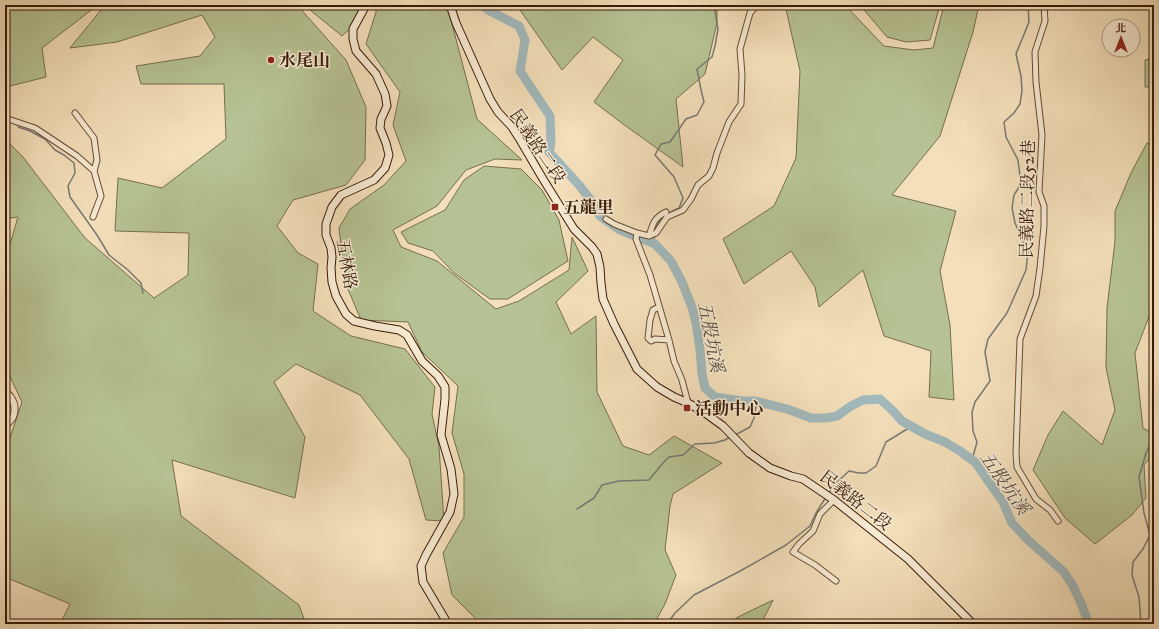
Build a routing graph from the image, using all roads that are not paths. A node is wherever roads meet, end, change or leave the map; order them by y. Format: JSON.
{"nodes":[{"id":1,"x":366,"y":5,"type":"edge"},
{"id":2,"x":450,"y":5,"type":"edge"},
{"id":3,"x":757,"y":5,"type":"edge"},
{"id":4,"x":1044,"y":5,"type":"edge"},
{"id":5,"x":75,"y":113,"type":"dead end"},
{"id":6,"x":5,"y":118,"type":"edge"},
{"id":7,"x":94,"y":171,"type":"junction"},
{"id":8,"x":666,"y":212,"type":"dead end"},
{"id":9,"x":93,"y":217,"type":"dead end"},
{"id":10,"x":606,"y":219,"type":"dead end"},
{"id":11,"x":636,"y":236,"type":"junction"},
{"id":12,"x":649,"y":236,"type":"junction"},
{"id":13,"x":659,"y":306,"type":"junction"},
{"id":14,"x":669,"y":340,"type":"junction"},
{"id":15,"x":5,"y":391,"type":"edge"},
{"id":16,"x":688,"y":403,"type":"junction"},
{"id":17,"x":5,"y":427,"type":"edge"},
{"id":18,"x":830,"y":496,"type":"junction"},
{"id":19,"x":1058,"y":521,"type":"dead end"},
{"id":20,"x":836,"y":581,"type":"dead end"},
{"id":21,"x":447,"y":624,"type":"edge"},
{"id":22,"x":973,"y":624,"type":"edge"}],
"edges":[{"from":1,"to":21,"type":"main road","name":"五林路"},
{"from":2,"to":16,"type":"main road","name":"民義路二段"},
{"from":3,"to":12,"type":"street"},
{"from":4,"to":19,"type":"street","name":"民義路二段52巷"},
{"from":5,"to":7,"type":"street"},
{"from":6,"to":7,"type":"street"},
{"from":7,"to":9,"type":"street"},
{"from":8,"to":12,"type":"street"},
{"from":10,"to":11,"type":"street"},
{"from":11,"to":12,"type":"street"},
{"from":11,"to":13,"type":"street"},
{"from":13,"to":14,"type":"street"},
{"from":13,"to":14,"type":"street"},
{"from":14,"to":16,"type":"street"},
{"from":15,"to":17,"type":"street"},
{"from":16,"to":18,"type":"main road","name":"民義路二段"},
{"from":18,"to":20,"type":"street"},
{"from":18,"to":22,"type":"main road","name":"民義路二段"}]}
